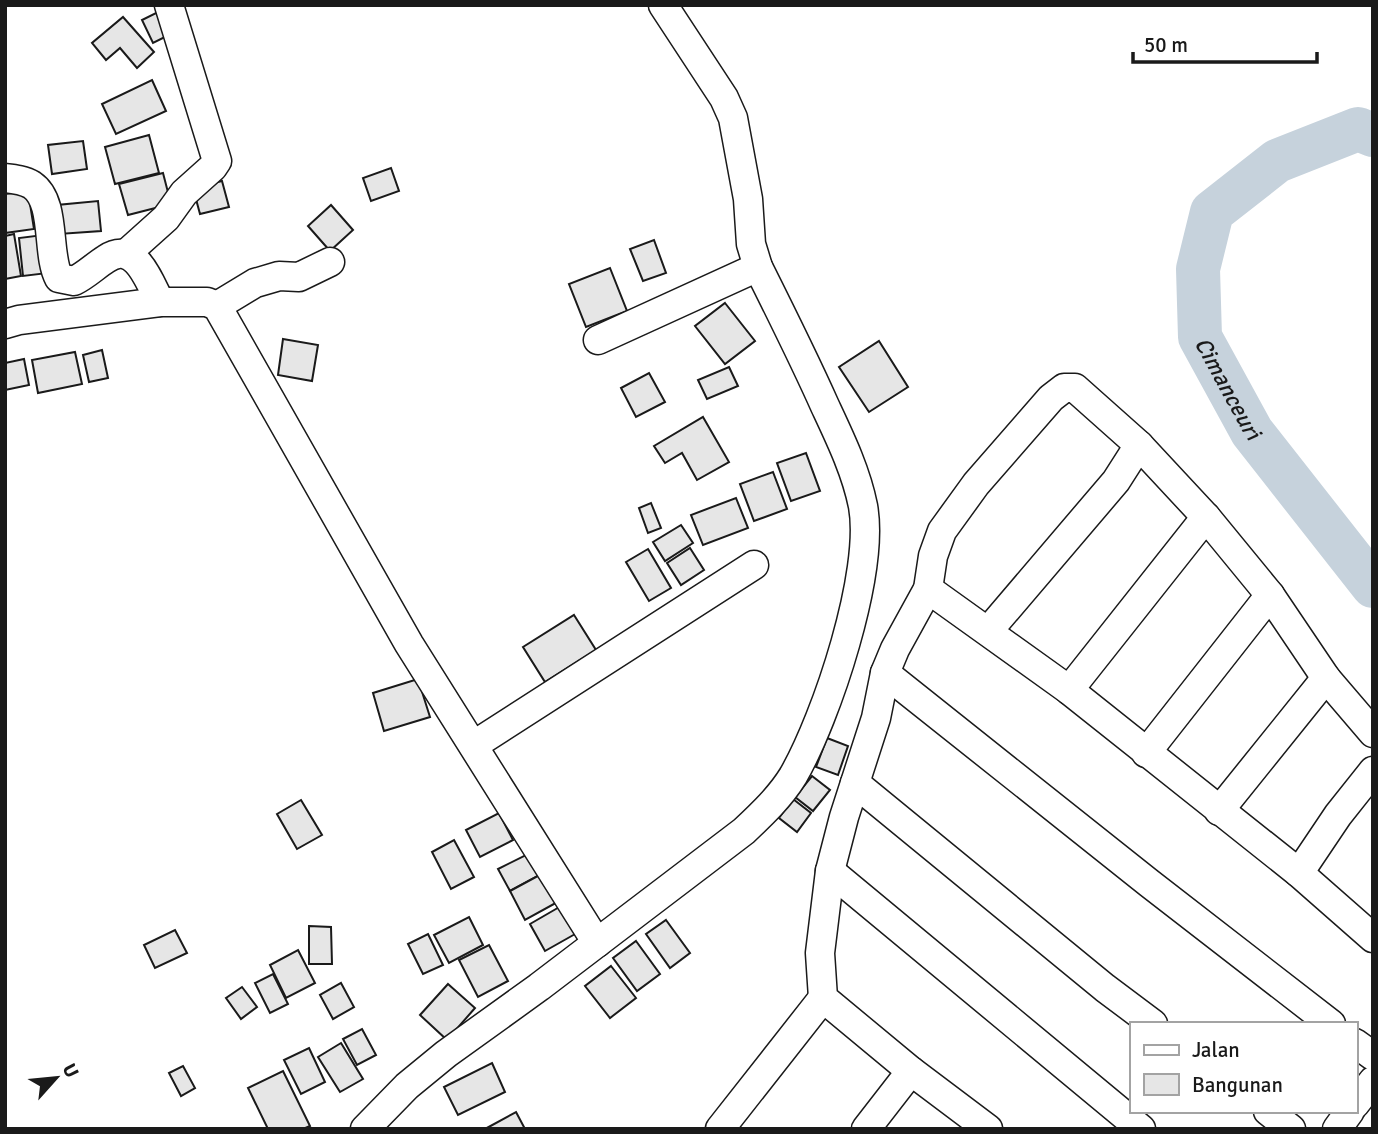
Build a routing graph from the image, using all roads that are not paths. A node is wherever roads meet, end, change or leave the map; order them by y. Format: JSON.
{"nodes":[{"id":1,"x":169,"y":5,"type":"edge"},
{"id":2,"x":663,"y":5,"type":"edge"},
{"id":3,"x":5,"y":178,"type":"edge"},
{"id":4,"x":127,"y":253,"type":"junction"},
{"id":5,"x":330,"y":262,"type":"dead end"},
{"id":6,"x":758,"y":267,"type":"junction"},
{"id":7,"x":160,"y":302,"type":"junction"},
{"id":8,"x":217,"y":306,"type":"junction"},
{"id":9,"x":5,"y":324,"type":"edge"},
{"id":10,"x":598,"y":340,"type":"dead end"},
{"id":11,"x":1139,"y":445,"type":"junction"},
{"id":12,"x":1206,"y":517,"type":"junction"},
{"id":13,"x":754,"y":565,"type":"dead end"},
{"id":14,"x":928,"y":589,"type":"junction"},
{"id":15,"x":1270,"y":595,"type":"junction"},
{"id":16,"x":989,"y":630,"type":"junction"},
{"id":17,"x":885,"y":673,"type":"junction"},
{"id":18,"x":1326,"y":678,"type":"junction"},
{"id":19,"x":1069,"y":690,"type":"junction"},
{"id":20,"x":1373,"y":733,"type":"edge"},
{"id":21,"x":474,"y":745,"type":"junction"},
{"id":22,"x":1146,"y":753,"type":"junction"},
{"id":23,"x":1373,"y":771,"type":"edge"},
{"id":24,"x":855,"y":783,"type":"junction"},
{"id":25,"x":1219,"y":811,"type":"junction"},
{"id":26,"x":830,"y":871,"type":"junction"},
{"id":27,"x":1299,"y":873,"type":"junction"},
{"id":28,"x":1373,"y":938,"type":"edge"},
{"id":29,"x":597,"y":943,"type":"junction"},
{"id":30,"x":823,"y":998,"type":"junction"},
{"id":31,"x":1150,"y":1022,"type":"edge"},
{"id":32,"x":1328,"y":1022,"type":"edge"},
{"id":33,"x":1357,"y":1044,"type":"edge"},
{"id":34,"x":1373,"y":1056,"type":"edge"},
{"id":35,"x":911,"y":1071,"type":"junction"},
{"id":36,"x":1373,"y":1081,"type":"edge"},
{"id":37,"x":1357,"y":1101,"type":"edge"},
{"id":38,"x":1271,"y":1113,"type":"edge"},
{"id":39,"x":1349,"y":1113,"type":"edge"},
{"id":40,"x":365,"y":1129,"type":"edge"},
{"id":41,"x":720,"y":1129,"type":"edge"},
{"id":42,"x":866,"y":1129,"type":"edge"},
{"id":43,"x":988,"y":1129,"type":"edge"},
{"id":44,"x":1141,"y":1129,"type":"edge"},
{"id":45,"x":1291,"y":1129,"type":"edge"},
{"id":46,"x":1337,"y":1129,"type":"edge"}],
"edges":[{"from":1,"to":4,"type":"street"},
{"from":2,"to":6,"type":"street"},
{"from":3,"to":4,"type":"street"},
{"from":4,"to":7,"type":"street"},
{"from":5,"to":8,"type":"street"},
{"from":6,"to":10,"type":"street"},
{"from":6,"to":29,"type":"street"},
{"from":7,"to":8,"type":"street"},
{"from":7,"to":9,"type":"street"},
{"from":8,"to":21,"type":"street"},
{"from":11,"to":12,"type":"street"},
{"from":11,"to":14,"type":"street"},
{"from":11,"to":16,"type":"street"},
{"from":12,"to":15,"type":"street"},
{"from":12,"to":19,"type":"street"},
{"from":13,"to":21,"type":"street"},
{"from":14,"to":16,"type":"street"},
{"from":14,"to":17,"type":"street"},
{"from":15,"to":18,"type":"street"},
{"from":15,"to":22,"type":"street"},
{"from":16,"to":19,"type":"street"},
{"from":17,"to":24,"type":"street"},
{"from":17,"to":32,"type":"street"},
{"from":18,"to":20,"type":"street"},
{"from":18,"to":25,"type":"street"},
{"from":19,"to":22,"type":"street"},
{"from":21,"to":29,"type":"street"},
{"from":22,"to":25,"type":"street"},
{"from":23,"to":27,"type":"street"},
{"from":24,"to":26,"type":"street"},
{"from":24,"to":31,"type":"street"},
{"from":25,"to":27,"type":"street"},
{"from":26,"to":30,"type":"street"},
{"from":26,"to":44,"type":"street"},
{"from":27,"to":28,"type":"street"},
{"from":29,"to":40,"type":"street"},
{"from":30,"to":35,"type":"street"},
{"from":30,"to":41,"type":"street"},
{"from":33,"to":34,"type":"street"},
{"from":35,"to":42,"type":"street"},
{"from":35,"to":43,"type":"street"},
{"from":36,"to":37,"type":"street"},
{"from":38,"to":45,"type":"street"},
{"from":39,"to":46,"type":"street"}]}
